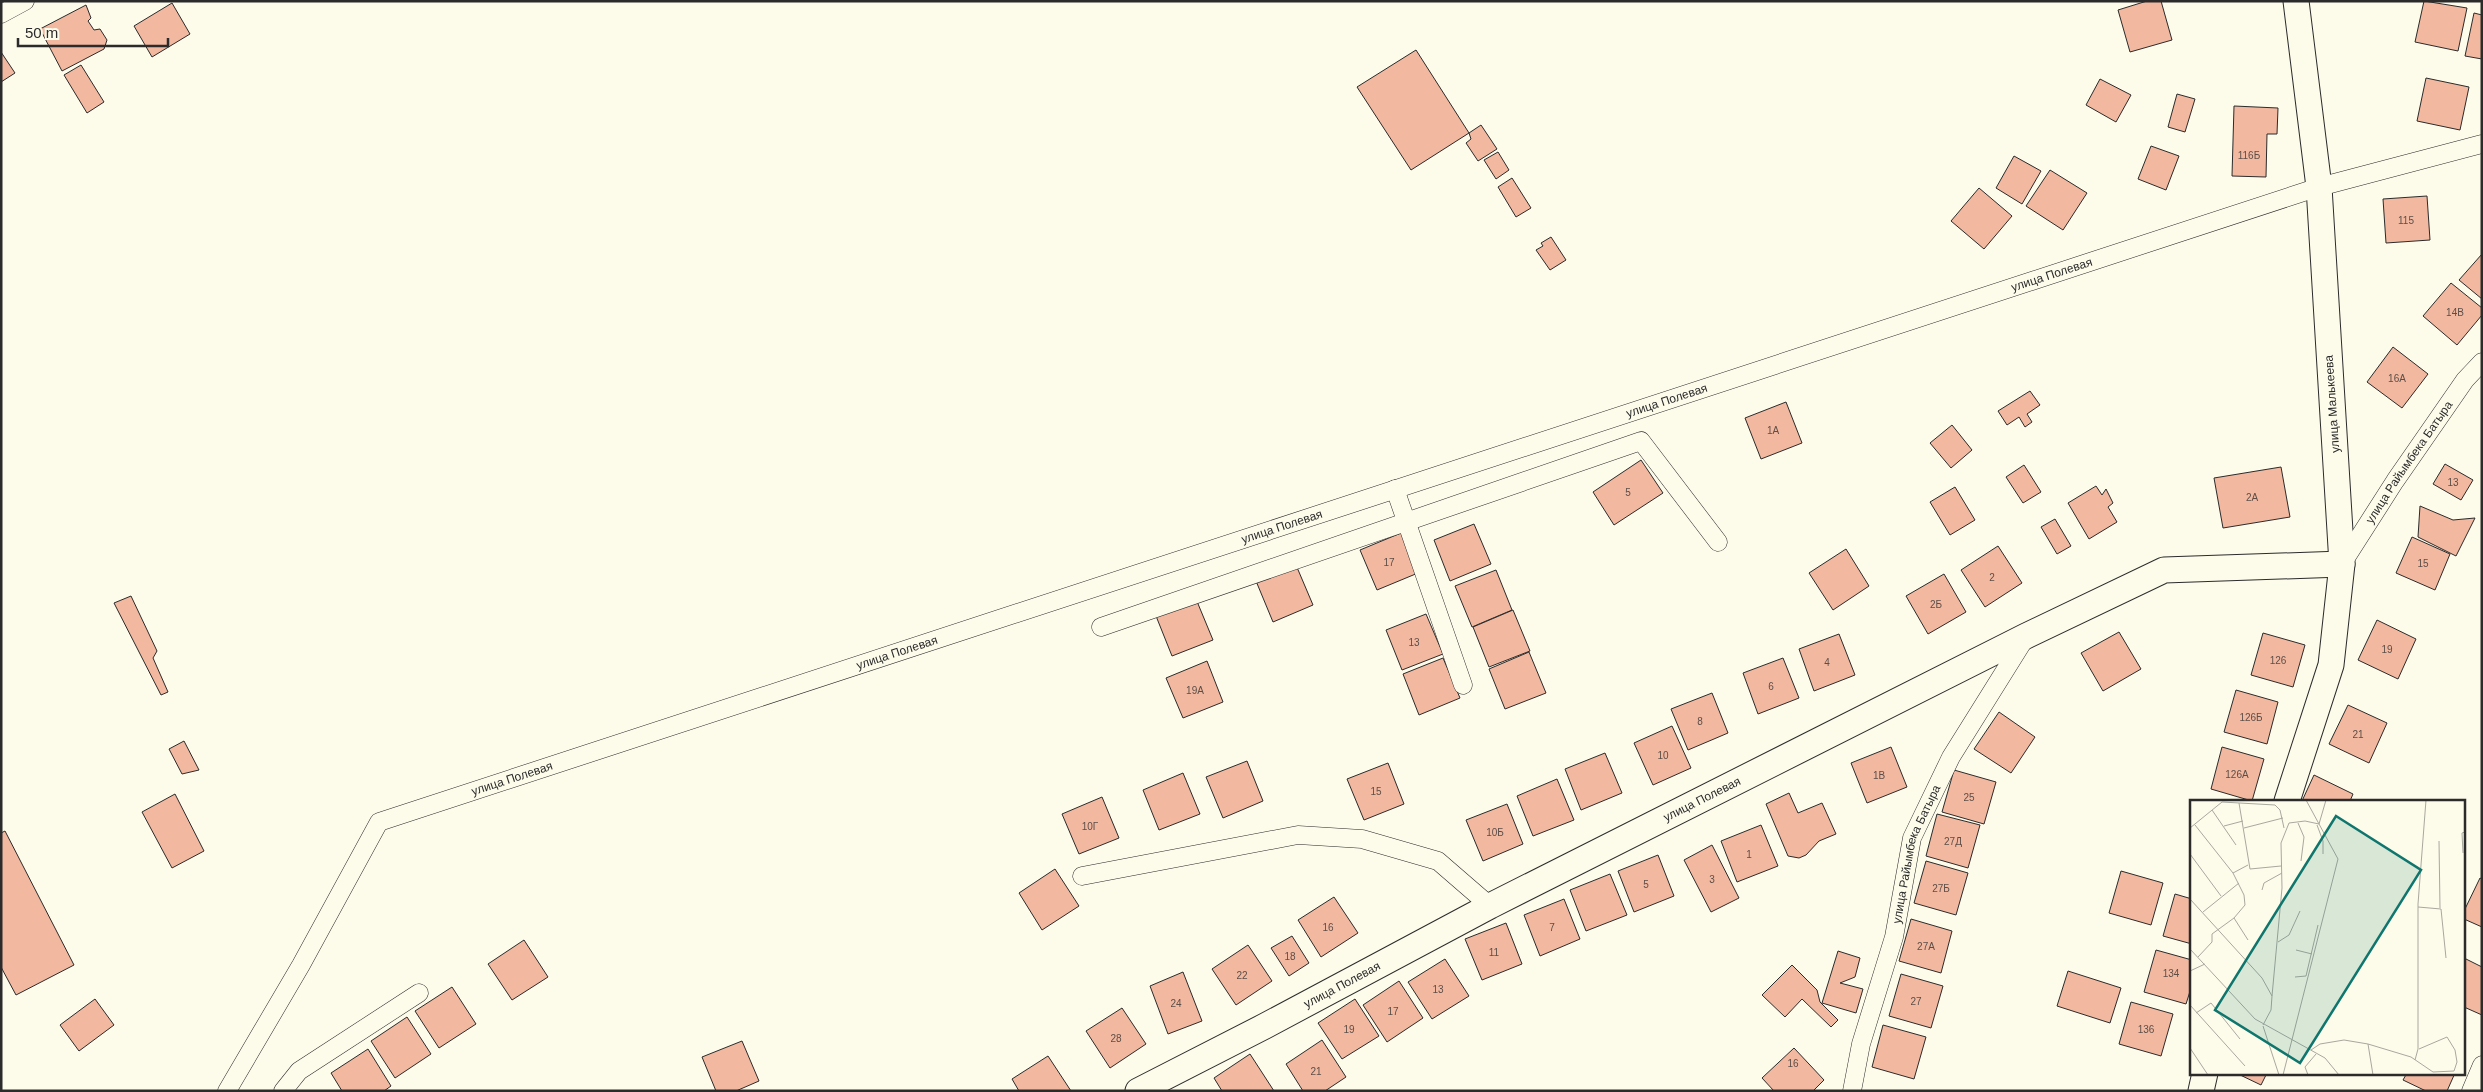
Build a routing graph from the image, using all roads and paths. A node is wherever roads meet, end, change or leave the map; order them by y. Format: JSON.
{"nodes":[{"id":1,"x":25,"y":1,"type":"edge"},
{"id":2,"x":2296,"y":1,"type":"edge"},
{"id":3,"x":1,"y":14,"type":"edge"},
{"id":4,"x":2482,"y":144,"type":"edge"},
{"id":5,"x":2319,"y":187,"type":"junction"},
{"id":6,"x":2482,"y":362,"type":"edge"},
{"id":7,"x":1395,"y":489,"type":"junction"},
{"id":8,"x":1407,"y":521,"type":"junction"},
{"id":9,"x":1718,"y":542,"type":"dead end"},
{"id":10,"x":2342,"y":564,"type":"junction"},
{"id":11,"x":1101,"y":627,"type":"dead end"},
{"id":12,"x":2026,"y":636,"type":"junction"},
{"id":13,"x":1463,"y":685,"type":"dead end"},
{"id":14,"x":2287,"y":800,"type":"edge"},
{"id":15,"x":1082,"y":876,"type":"dead end"},
{"id":16,"x":1490,"y":906,"type":"junction"},
{"id":17,"x":419,"y":993,"type":"dead end"},
{"id":18,"x":2482,"y":1065,"type":"edge"},
{"id":19,"x":2205,"y":1074,"type":"edge"},
{"id":20,"x":227,"y":1091,"type":"edge"},
{"id":21,"x":283,"y":1091,"type":"edge"},
{"id":22,"x":1138,"y":1091,"type":"edge"},
{"id":23,"x":1852,"y":1091,"type":"edge"},
{"id":24,"x":2201,"y":1091,"type":"edge"},
{"id":25,"x":2472,"y":1091,"type":"edge"}],
"edges":[{"from":1,"to":3,"type":"street"},
{"from":2,"to":5,"type":"street","name":"улица Малькеева"},
{"from":4,"to":5,"type":"street","name":"улица Полевая"},
{"from":5,"to":7,"type":"street","name":"улица Полевая"},
{"from":5,"to":10,"type":"street","name":"улица Малькеева"},
{"from":6,"to":10,"type":"street","name":"улица Райымбека Батыра"},
{"from":7,"to":8,"type":"street"},
{"from":7,"to":20,"type":"street","name":"улица Полевая"},
{"from":8,"to":9,"type":"street"},
{"from":8,"to":11,"type":"street"},
{"from":8,"to":13,"type":"street"},
{"from":10,"to":12,"type":"street","name":"улица Полевая"},
{"from":10,"to":14,"type":"street","name":"улица Малькеева"},
{"from":12,"to":16,"type":"street","name":"улица Полевая"},
{"from":12,"to":23,"type":"street","name":"улица Райымбека Батыра"},
{"from":15,"to":16,"type":"street"},
{"from":16,"to":22,"type":"street","name":"улица Полевая"},
{"from":17,"to":21,"type":"street"},
{"from":18,"to":25,"type":"street"},
{"from":19,"to":24,"type":"street"}]}
